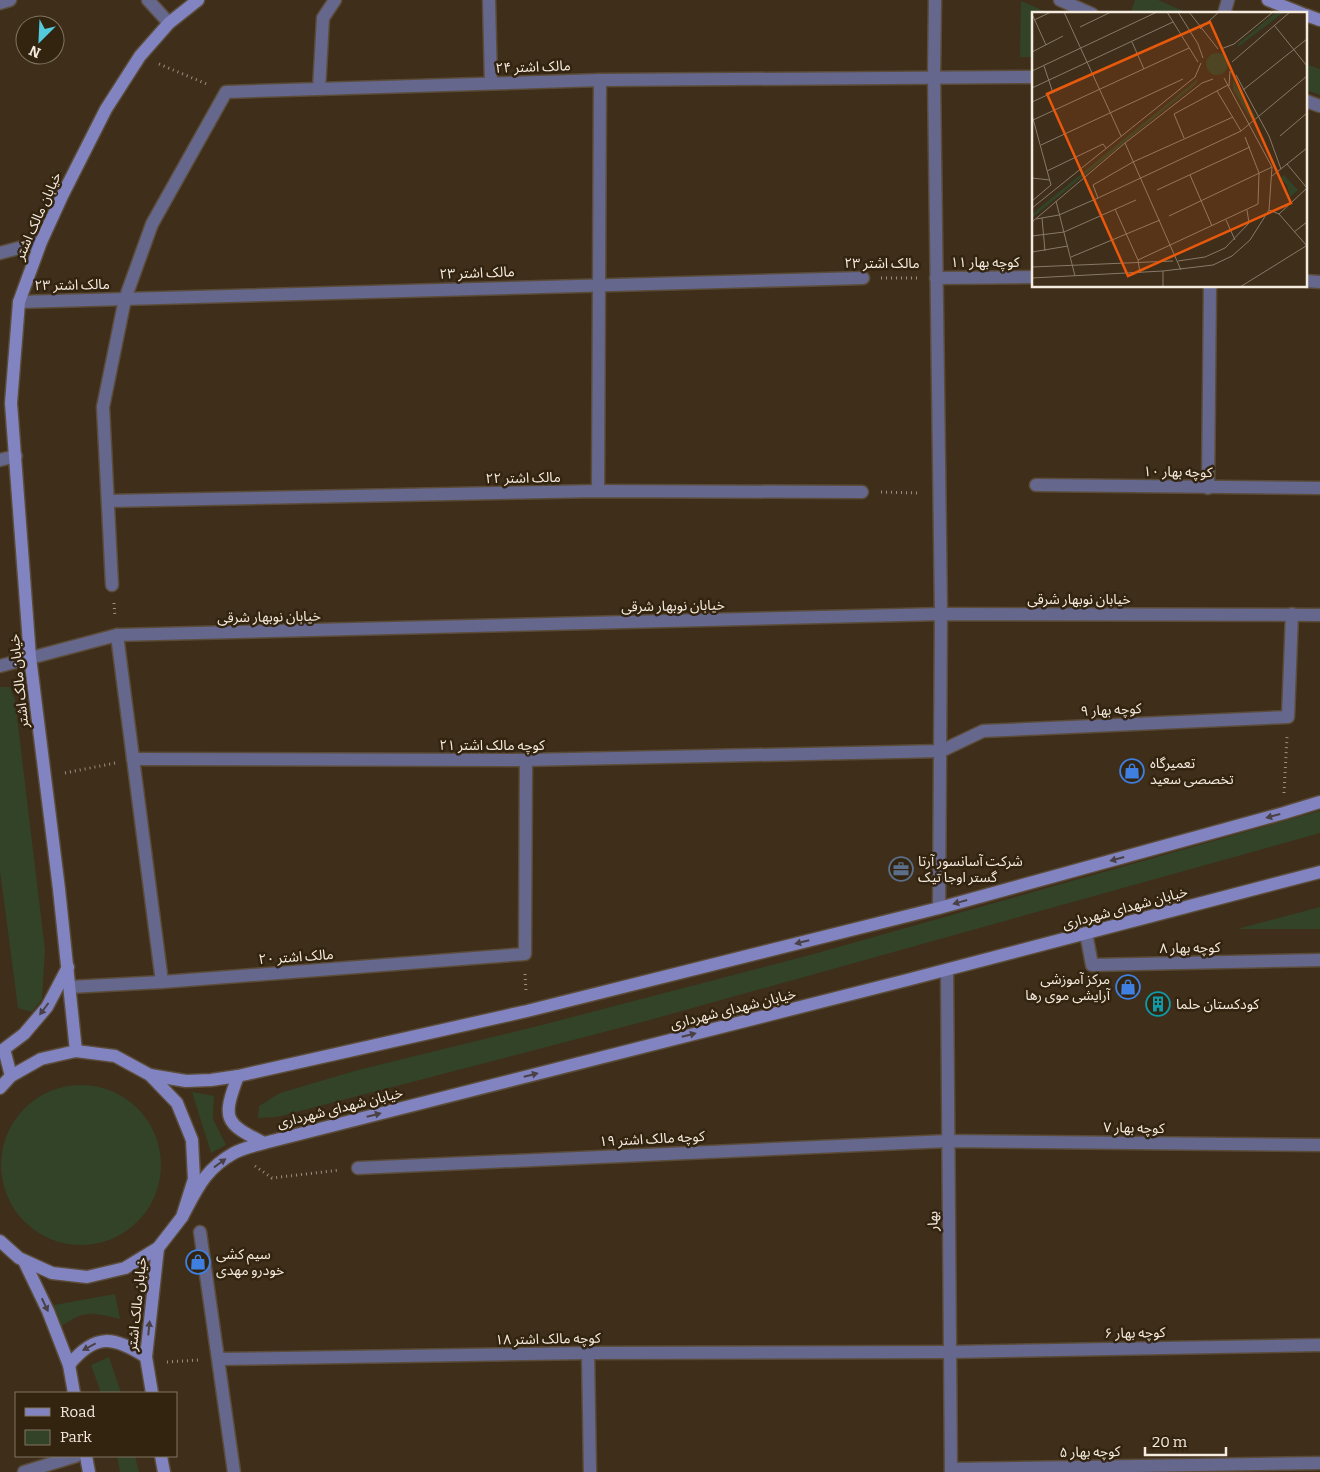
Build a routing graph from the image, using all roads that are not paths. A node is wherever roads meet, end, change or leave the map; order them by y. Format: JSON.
{"nodes":[{"id":1,"x":10,"y":0,"type":"edge"},
{"id":2,"x":148,"y":0,"type":"edge"},
{"id":3,"x":198,"y":0,"type":"edge"},
{"id":4,"x":335,"y":0,"type":"edge"},
{"id":5,"x":489,"y":0,"type":"edge"},
{"id":6,"x":935,"y":0,"type":"edge"},
{"id":7,"x":1060,"y":0,"type":"edge"},
{"id":8,"x":1268,"y":0,"type":"edge"},
{"id":9,"x":0,"y":3,"type":"edge"},
{"id":10,"x":1087,"y":12,"type":"edge"},
{"id":11,"x":1300,"y":12,"type":"edge"},
{"id":12,"x":1308,"y":15,"type":"edge"},
{"id":13,"x":1320,"y":20,"type":"edge"},
{"id":14,"x":169,"y":23,"type":"junction"},
{"id":15,"x":934,"y":77,"type":"junction"},
{"id":16,"x":1032,"y":77,"type":"edge"},
{"id":17,"x":600,"y":80,"type":"junction"},
{"id":18,"x":491,"y":84,"type":"junction"},
{"id":19,"x":320,"y":89,"type":"junction"},
{"id":20,"x":1308,"y":102,"type":"edge"},
{"id":21,"x":1320,"y":106,"type":"edge"},
{"id":22,"x":41,"y":242,"type":"junction"},
{"id":23,"x":0,"y":253,"type":"edge"},
{"id":24,"x":1032,"y":277,"type":"edge"},
{"id":25,"x":863,"y":278,"type":"road end"},
{"id":26,"x":936,"y":278,"type":"junction"},
{"id":27,"x":599,"y":284,"type":"junction"},
{"id":28,"x":1210,"y":288,"type":"edge"},
{"id":29,"x":125,"y":299,"type":"junction"},
{"id":30,"x":18,"y":302,"type":"junction"},
{"id":31,"x":16,"y":456,"type":"junction"},
{"id":32,"x":0,"y":460,"type":"edge"},
{"id":33,"x":1036,"y":485,"type":"dead end"},
{"id":34,"x":1208,"y":488,"type":"junction"},
{"id":35,"x":1320,"y":488,"type":"edge"},
{"id":36,"x":598,"y":491,"type":"junction"},
{"id":37,"x":862,"y":492,"type":"road end"},
{"id":38,"x":108,"y":500,"type":"junction"},
{"id":39,"x":112,"y":585,"type":"road end"},
{"id":40,"x":941,"y":614,"type":"junction"},
{"id":41,"x":1292,"y":614,"type":"junction"},
{"id":42,"x":1320,"y":615,"type":"edge"},
{"id":43,"x":117,"y":635,"type":"junction"},
{"id":44,"x":30,"y":657,"type":"junction"},
{"id":45,"x":0,"y":666,"type":"edge"},
{"id":46,"x":941,"y":751,"type":"junction"},
{"id":47,"x":133,"y":759,"type":"junction"},
{"id":48,"x":526,"y":760,"type":"junction"},
{"id":49,"x":1320,"y":802,"type":"edge"},
{"id":50,"x":1320,"y":872,"type":"edge"},
{"id":51,"x":939,"y":908,"type":"junction"},
{"id":52,"x":1086,"y":933,"type":"junction"},
{"id":53,"x":1320,"y":960,"type":"edge"},
{"id":54,"x":68,"y":967,"type":"junction"},
{"id":55,"x":946,"y":970,"type":"junction"},
{"id":56,"x":162,"y":982,"type":"junction"},
{"id":57,"x":70,"y":987,"type":"junction"},
{"id":58,"x":76,"y":1051,"type":"junction"},
{"id":59,"x":150,"y":1075,"type":"junction"},
{"id":60,"x":11,"y":1076,"type":"junction"},
{"id":61,"x":238,"y":1076,"type":"junction"},
{"id":62,"x":0,"y":1088,"type":"edge"},
{"id":63,"x":948,"y":1141,"type":"junction"},
{"id":64,"x":264,"y":1143,"type":"junction"},
{"id":65,"x":1320,"y":1145,"type":"edge"},
{"id":66,"x":358,"y":1168,"type":"road end"},
{"id":67,"x":182,"y":1217,"type":"junction"},
{"id":68,"x":200,"y":1232,"type":"dead end"},
{"id":69,"x":0,"y":1241,"type":"edge"},
{"id":70,"x":158,"y":1248,"type":"junction"},
{"id":71,"x":6,"y":1252,"type":"edge"},
{"id":72,"x":24,"y":1261,"type":"junction"},
{"id":73,"x":1320,"y":1345,"type":"edge"},
{"id":74,"x":950,"y":1352,"type":"junction"},
{"id":75,"x":588,"y":1353,"type":"junction"},
{"id":76,"x":219,"y":1359,"type":"junction"},
{"id":77,"x":146,"y":1360,"type":"junction"},
{"id":78,"x":69,"y":1365,"type":"junction"},
{"id":79,"x":74,"y":1392,"type":"edge"},
{"id":80,"x":152,"y":1392,"type":"edge"},
{"id":81,"x":73,"y":1457,"type":"edge"},
{"id":82,"x":86,"y":1457,"type":"edge"},
{"id":83,"x":162,"y":1457,"type":"edge"},
{"id":84,"x":1320,"y":1464,"type":"edge"},
{"id":85,"x":1279,"y":1468,"type":"edge"},
{"id":86,"x":951,"y":1470,"type":"edge"},
{"id":87,"x":24,"y":1472,"type":"edge"},
{"id":88,"x":89,"y":1472,"type":"edge"},
{"id":89,"x":164,"y":1472,"type":"edge"},
{"id":90,"x":234,"y":1472,"type":"edge"},
{"id":91,"x":590,"y":1472,"type":"edge"}],
"edges":[{"from":1,"to":9,"type":"street"},
{"from":2,"to":14,"type":"street"},
{"from":3,"to":14,"type":"main road","name":"خیابان مالک اشتر"},
{"from":4,"to":19,"type":"street"},
{"from":5,"to":18,"type":"street"},
{"from":6,"to":15,"type":"street"},
{"from":7,"to":10,"type":"street"},
{"from":8,"to":11,"type":"main road"},
{"from":12,"to":13,"type":"main road"},
{"from":14,"to":22,"type":"main road","name":"خیابان مالک اشتر"},
{"from":15,"to":16,"type":"street","name":"مالک اشتر ۲۴"},
{"from":15,"to":17,"type":"street","name":"مالک اشتر ۲۴"},
{"from":15,"to":26,"type":"street"},
{"from":17,"to":18,"type":"street","name":"مالک اشتر ۲۴"},
{"from":17,"to":27,"type":"street"},
{"from":18,"to":19,"type":"street","name":"مالک اشتر ۲۴"},
{"from":19,"to":29,"type":"street","name":"مالک اشتر ۲۴"},
{"from":20,"to":21,"type":"street"},
{"from":22,"to":23,"type":"street"},
{"from":22,"to":30,"type":"main road","name":"خیابان مالک اشتر"},
{"from":24,"to":26,"type":"street","name":"کوچه بهار ۱۱"},
{"from":25,"to":27,"type":"street","name":"مالک اشتر ۲۳"},
{"from":26,"to":40,"type":"street"},
{"from":27,"to":29,"type":"street","name":"مالک اشتر ۲۳"},
{"from":27,"to":36,"type":"street"},
{"from":28,"to":34,"type":"street"},
{"from":29,"to":30,"type":"street","name":"مالک اشتر ۲۳"},
{"from":29,"to":38,"type":"street"},
{"from":30,"to":31,"type":"main road","name":"خیابان مالک اشتر"},
{"from":31,"to":32,"type":"street"},
{"from":31,"to":44,"type":"main road","name":"خیابان مالک اشتر"},
{"from":33,"to":34,"type":"street","name":"کوچه بهار ۱۰"},
{"from":34,"to":35,"type":"street","name":"کوچه بهار ۱۰"},
{"from":36,"to":37,"type":"street","name":"مالک اشتر ۲۲"},
{"from":36,"to":38,"type":"street","name":"مالک اشتر ۲۲"},
{"from":38,"to":39,"type":"street"},
{"from":40,"to":41,"type":"street","name":"خیابان نوبهار شرقی"},
{"from":40,"to":43,"type":"street","name":"خیابان نوبهار شرقی"},
{"from":40,"to":46,"type":"street"},
{"from":41,"to":42,"type":"street","name":"خیابان نوبهار شرقی"},
{"from":41,"to":46,"type":"street","name":"کوچه بهار ۹"},
{"from":43,"to":44,"type":"street","name":"خیابان نوبهار شرقی"},
{"from":43,"to":47,"type":"street"},
{"from":44,"to":45,"type":"street","name":"خیابان نوبهار شرقی"},
{"from":44,"to":54,"type":"main road","name":"خیابان مالک اشتر"},
{"from":46,"to":48,"type":"street","name":"کوچه مالک اشتر ۲۱"},
{"from":46,"to":51,"type":"street"},
{"from":47,"to":48,"type":"street","name":"کوچه مالک اشتر ۲۱"},
{"from":47,"to":56,"type":"street"},
{"from":48,"to":56,"type":"street","name":"مالک اشتر ۲۰"},
{"from":49,"to":51,"type":"main road","one_way":true},
{"from":50,"to":52,"type":"main road","name":"خیابان شهدای شهرداری"},
{"from":51,"to":61,"type":"main road","one_way":true},
{"from":52,"to":53,"type":"street","name":"کوچه بهار ۸"},
{"from":52,"to":55,"type":"main road","name":"خیابان شهدای شهرداری"},
{"from":54,"to":57,"type":"main road","name":"خیابان مالک اشتر"},
{"from":54,"to":60,"type":"main road","one_way":true},
{"from":55,"to":63,"type":"street","name":"بهار"},
{"from":64,"to":55,"type":"main road","name":"خیابان شهدای شهرداری","one_way":true},
{"from":56,"to":57,"type":"street","name":"مالک اشتر ۲۰"},
{"from":57,"to":58,"type":"main road","name":"خیابان مالک اشتر"},
{"from":58,"to":59,"type":"main road"},
{"from":58,"to":60,"type":"main road"},
{"from":59,"to":61,"type":"main road"},
{"from":59,"to":67,"type":"main road"},
{"from":60,"to":62,"type":"main road"},
{"from":61,"to":64,"type":"main road"},
{"from":63,"to":65,"type":"street","name":"کوچه بهار ۷"},
{"from":63,"to":66,"type":"street","name":"کوچه مالک اشتر ۱۹"},
{"from":63,"to":74,"type":"street","name":"بهار"},
{"from":67,"to":64,"type":"main road","name":"خیابان شهدای شهرداری","one_way":true},
{"from":67,"to":70,"type":"main road"},
{"from":68,"to":76,"type":"street"},
{"from":69,"to":71,"type":"main road"},
{"from":70,"to":72,"type":"main road"},
{"from":77,"to":70,"type":"main road","name":"خیابان مالک اشتر","one_way":true},
{"from":71,"to":72,"type":"main road"},
{"from":72,"to":78,"type":"main road","one_way":true},
{"from":73,"to":74,"type":"street","name":"کوچه بهار ۶"},
{"from":74,"to":75,"type":"street","name":"کوچه مالک اشتر ۱۸"},
{"from":74,"to":86,"type":"street","name":"بهار"},
{"from":75,"to":76,"type":"street","name":"کوچه مالک اشتر ۱۸"},
{"from":75,"to":91,"type":"street"},
{"from":76,"to":90,"type":"street"},
{"from":77,"to":78,"type":"main road","one_way":true},
{"from":77,"to":80,"type":"main road","name":"خیابان مالک اشتر"},
{"from":78,"to":79,"type":"main road"},
{"from":81,"to":87,"type":"street"},
{"from":82,"to":88,"type":"main road"},
{"from":83,"to":89,"type":"main road"},
{"from":84,"to":85,"type":"street","name":"کوچه بهار ۵"},
{"from":85,"to":86,"type":"street","name":"کوچه بهار ۵"}]}
